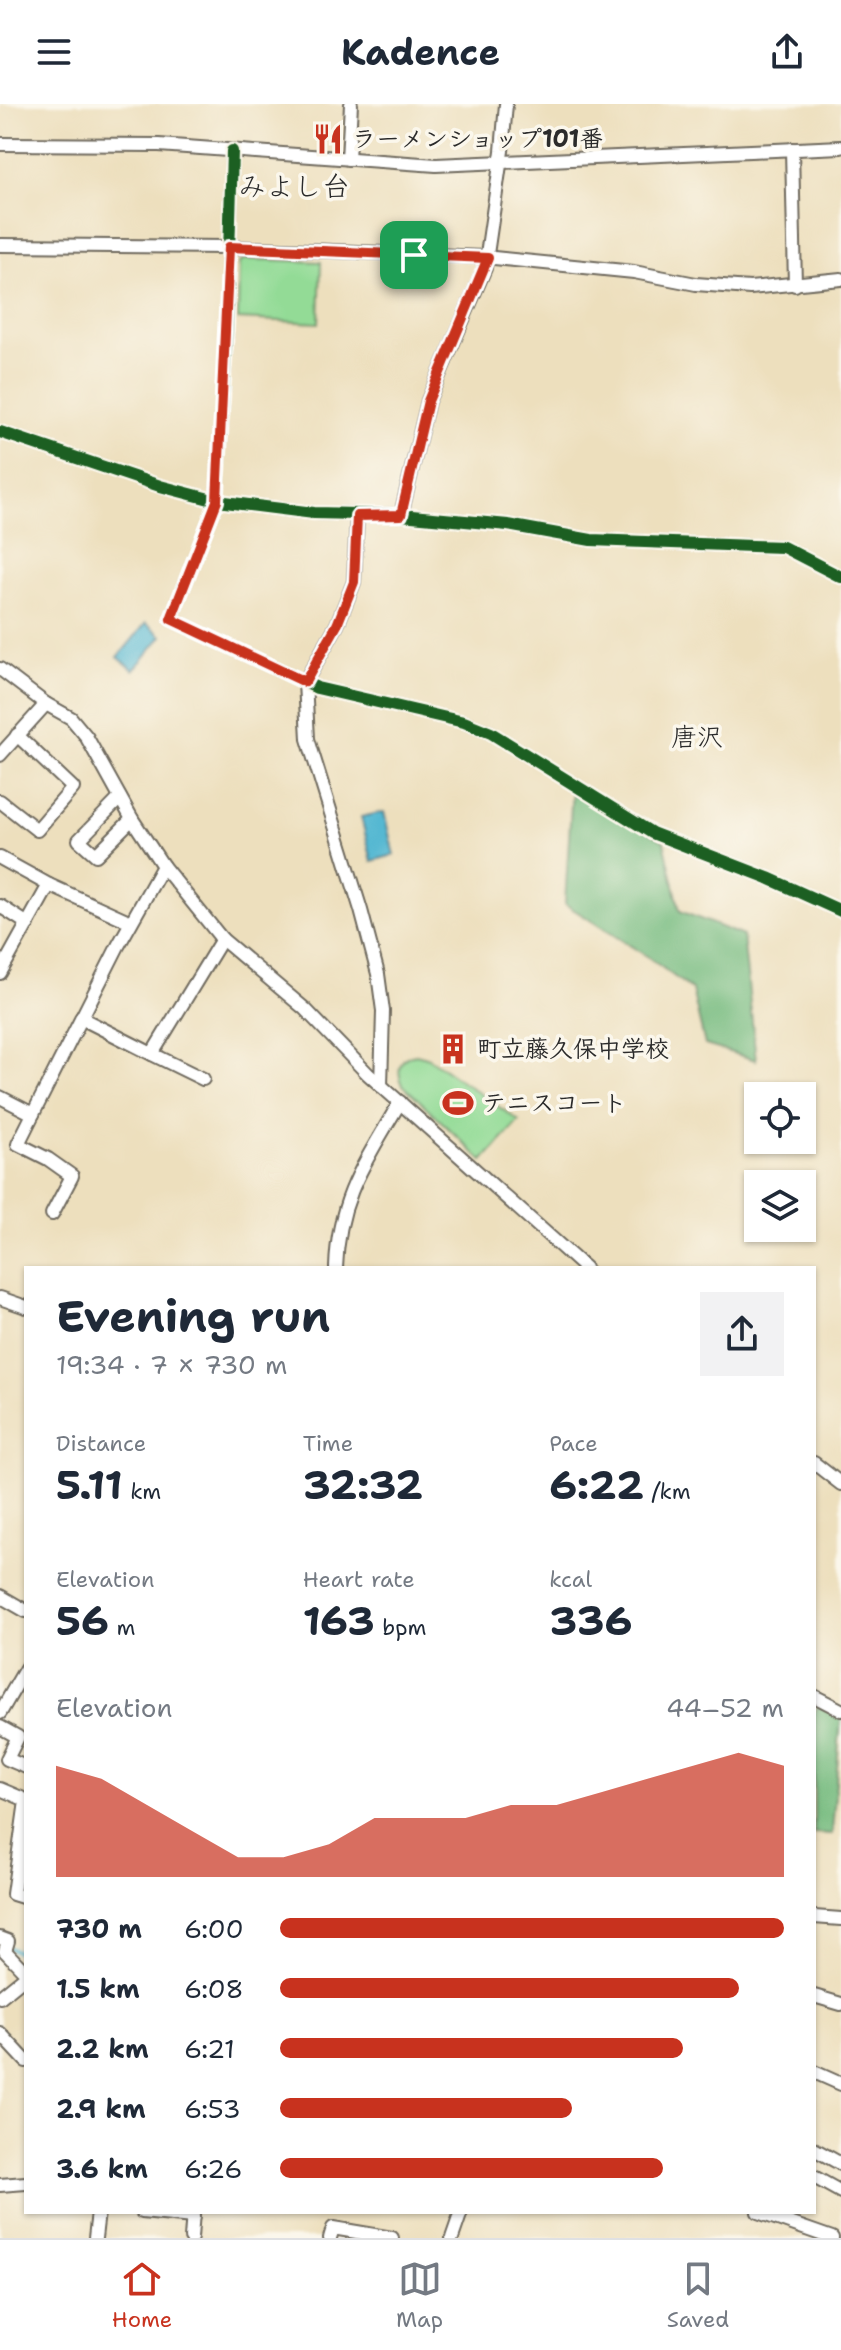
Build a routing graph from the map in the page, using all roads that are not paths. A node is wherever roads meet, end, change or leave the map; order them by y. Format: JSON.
{"nodes":[{"id":1,"x":351,"y":104,"type":"edge"},
{"id":2,"x":506,"y":104,"type":"edge"},
{"id":3,"x":0,"y":144,"type":"edge"},
{"id":4,"x":841,"y":147,"type":"edge"},
{"id":5,"x":792,"y":149,"type":"junction"},
{"id":6,"x":232,"y":151,"type":"junction"},
{"id":7,"x":348,"y":159,"type":"junction"},
{"id":8,"x":500,"y":163,"type":"junction"},
{"id":9,"x":0,"y":245,"type":"edge"},
{"id":10,"x":229,"y":247,"type":"junction"},
{"id":11,"x":488,"y":258,"type":"junction"},
{"id":12,"x":841,"y":279,"type":"edge"},
{"id":13,"x":795,"y":285,"type":"junction"},
{"id":14,"x":0,"y":432,"type":"edge"},
{"id":15,"x":217,"y":501,"type":"junction"},
{"id":16,"x":401,"y":515,"type":"junction"},
{"id":17,"x":357,"y":516,"type":"junction"},
{"id":18,"x":841,"y":577,"type":"edge"},
{"id":19,"x":0,"y":669,"type":"edge"},
{"id":20,"x":305,"y":682,"type":"junction"},
{"id":21,"x":46,"y":704,"type":"junction"},
{"id":22,"x":17,"y":735,"type":"junction"},
{"id":23,"x":0,"y":755,"type":"edge"},
{"id":24,"x":120,"y":798,"type":"junction"},
{"id":25,"x":0,"y":801,"type":"edge"},
{"id":26,"x":132,"y":819,"type":"junction"},
{"id":27,"x":0,"y":858,"type":"edge"},
{"id":28,"x":163,"y":866,"type":"junction"},
{"id":29,"x":49,"y":885,"type":"junction"},
{"id":30,"x":0,"y":906,"type":"edge"},
{"id":31,"x":841,"y":911,"type":"edge"},
{"id":32,"x":131,"y":922,"type":"junction"},
{"id":33,"x":28,"y":924,"type":"junction"},
{"id":34,"x":222,"y":939,"type":"junction"},
{"id":35,"x":4,"y":956,"type":"edge"},
{"id":36,"x":0,"y":973,"type":"edge"},
{"id":37,"x":81,"y":1018,"type":"junction"},
{"id":38,"x":152,"y":1054,"type":"junction"},
{"id":39,"x":203,"y":1079,"type":"dead end"},
{"id":40,"x":381,"y":1086,"type":"junction"},
{"id":41,"x":0,"y":1097,"type":"edge"},
{"id":42,"x":400,"y":1102,"type":"junction"},
{"id":43,"x":33,"y":1114,"type":"junction"},
{"id":44,"x":52,"y":1214,"type":"dead end"},
{"id":45,"x":336,"y":1266,"type":"edge"},
{"id":46,"x":583,"y":1266,"type":"edge"},
{"id":47,"x":0,"y":1298,"type":"edge"},
{"id":48,"x":24,"y":1306,"type":"edge"},
{"id":49,"x":816,"y":1465,"type":"edge"},
{"id":50,"x":841,"y":1484,"type":"edge"},
{"id":51,"x":0,"y":1596,"type":"edge"},
{"id":52,"x":24,"y":1610,"type":"edge"},
{"id":53,"x":24,"y":1671,"type":"edge"},
{"id":54,"x":816,"y":1697,"type":"edge"},
{"id":55,"x":841,"y":1710,"type":"edge"},
{"id":56,"x":0,"y":1713,"type":"edge"},
{"id":57,"x":0,"y":1727,"type":"edge"},
{"id":58,"x":24,"y":1766,"type":"edge"},
{"id":59,"x":0,"y":1789,"type":"edge"},
{"id":60,"x":24,"y":1799,"type":"edge"},
{"id":61,"x":24,"y":1814,"type":"edge"},
{"id":62,"x":24,"y":1897,"type":"edge"},
{"id":63,"x":816,"y":1917,"type":"edge"},
{"id":64,"x":841,"y":1919,"type":"edge"},
{"id":65,"x":4,"y":1944,"type":"edge"},
{"id":66,"x":24,"y":1972,"type":"edge"},
{"id":67,"x":24,"y":1977,"type":"edge"},
{"id":68,"x":0,"y":1997,"type":"edge"},
{"id":69,"x":816,"y":1997,"type":"edge"},
{"id":70,"x":841,"y":2004,"type":"edge"},
{"id":71,"x":0,"y":2033,"type":"edge"},
{"id":72,"x":24,"y":2059,"type":"edge"},
{"id":73,"x":816,"y":2073,"type":"edge"},
{"id":74,"x":841,"y":2084,"type":"edge"},
{"id":75,"x":816,"y":2150,"type":"edge"},
{"id":76,"x":841,"y":2164,"type":"edge"},
{"id":77,"x":816,"y":2178,"type":"edge"},
{"id":78,"x":24,"y":2183,"type":"edge"},
{"id":79,"x":0,"y":2185,"type":"edge"},
{"id":80,"x":841,"y":2192,"type":"edge"},
{"id":81,"x":98,"y":2214,"type":"edge"},
{"id":82,"x":460,"y":2214,"type":"edge"},
{"id":83,"x":764,"y":2214,"type":"edge"},
{"id":84,"x":193,"y":2215,"type":"edge"},
{"id":85,"x":95,"y":2238,"type":"edge"},
{"id":86,"x":191,"y":2238,"type":"edge"},
{"id":87,"x":330,"y":2238,"type":"edge"},
{"id":88,"x":392,"y":2238,"type":"edge"},
{"id":89,"x":452,"y":2238,"type":"edge"},
{"id":90,"x":832,"y":2238,"type":"edge"}],
"edges":[{"from":1,"to":7,"type":"street"},
{"from":2,"to":8,"type":"street"},
{"from":3,"to":6,"type":"street"},
{"from":4,"to":5,"type":"street"},
{"from":5,"to":8,"type":"street"},
{"from":5,"to":13,"type":"street"},
{"from":6,"to":7,"type":"street"},
{"from":6,"to":10,"type":"street"},
{"from":7,"to":8,"type":"street"},
{"from":8,"to":11,"type":"street"},
{"from":9,"to":10,"type":"street"},
{"from":10,"to":11,"type":"street"},
{"from":10,"to":15,"type":"street"},
{"from":11,"to":13,"type":"street"},
{"from":11,"to":16,"type":"street"},
{"from":12,"to":13,"type":"street"},
{"from":14,"to":15,"type":"street"},
{"from":15,"to":17,"type":"street"},
{"from":15,"to":20,"type":"street"},
{"from":16,"to":17,"type":"street"},
{"from":16,"to":18,"type":"street"},
{"from":17,"to":20,"type":"street"},
{"from":19,"to":21,"type":"street"},
{"from":20,"to":31,"type":"street"},
{"from":20,"to":40,"type":"street"},
{"from":21,"to":22,"type":"street"},
{"from":21,"to":24,"type":"street"},
{"from":22,"to":23,"type":"street"},
{"from":22,"to":25,"type":"street"},
{"from":24,"to":26,"type":"street"},
{"from":24,"to":26,"type":"street"},
{"from":26,"to":28,"type":"street"},
{"from":27,"to":29,"type":"street"},
{"from":28,"to":32,"type":"street"},
{"from":28,"to":34,"type":"street"},
{"from":29,"to":32,"type":"street"},
{"from":29,"to":33,"type":"street"},
{"from":30,"to":33,"type":"street"},
{"from":32,"to":37,"type":"street"},
{"from":33,"to":35,"type":"street"},
{"from":34,"to":38,"type":"street"},
{"from":34,"to":40,"type":"street"},
{"from":35,"to":36,"type":"street"},
{"from":37,"to":38,"type":"street"},
{"from":37,"to":43,"type":"street"},
{"from":38,"to":39,"type":"street"},
{"from":40,"to":42,"type":"street"},
{"from":41,"to":43,"type":"street"},
{"from":42,"to":45,"type":"street"},
{"from":42,"to":46,"type":"street"},
{"from":43,"to":44,"type":"street"},
{"from":47,"to":48,"type":"street"},
{"from":49,"to":50,"type":"street"},
{"from":51,"to":52,"type":"street"},
{"from":53,"to":56,"type":"street"},
{"from":54,"to":55,"type":"street"},
{"from":57,"to":58,"type":"street"},
{"from":59,"to":60,"type":"street"},
{"from":61,"to":62,"type":"street"},
{"from":63,"to":64,"type":"street"},
{"from":65,"to":66,"type":"street"},
{"from":67,"to":68,"type":"street"},
{"from":69,"to":70,"type":"street"},
{"from":71,"to":72,"type":"street"},
{"from":73,"to":74,"type":"street"},
{"from":75,"to":76,"type":"street"},
{"from":77,"to":80,"type":"street"},
{"from":78,"to":79,"type":"street"},
{"from":81,"to":85,"type":"street"},
{"from":82,"to":89,"type":"street"},
{"from":83,"to":90,"type":"street"},
{"from":84,"to":86,"type":"street"},
{"from":87,"to":88,"type":"street"}]}
